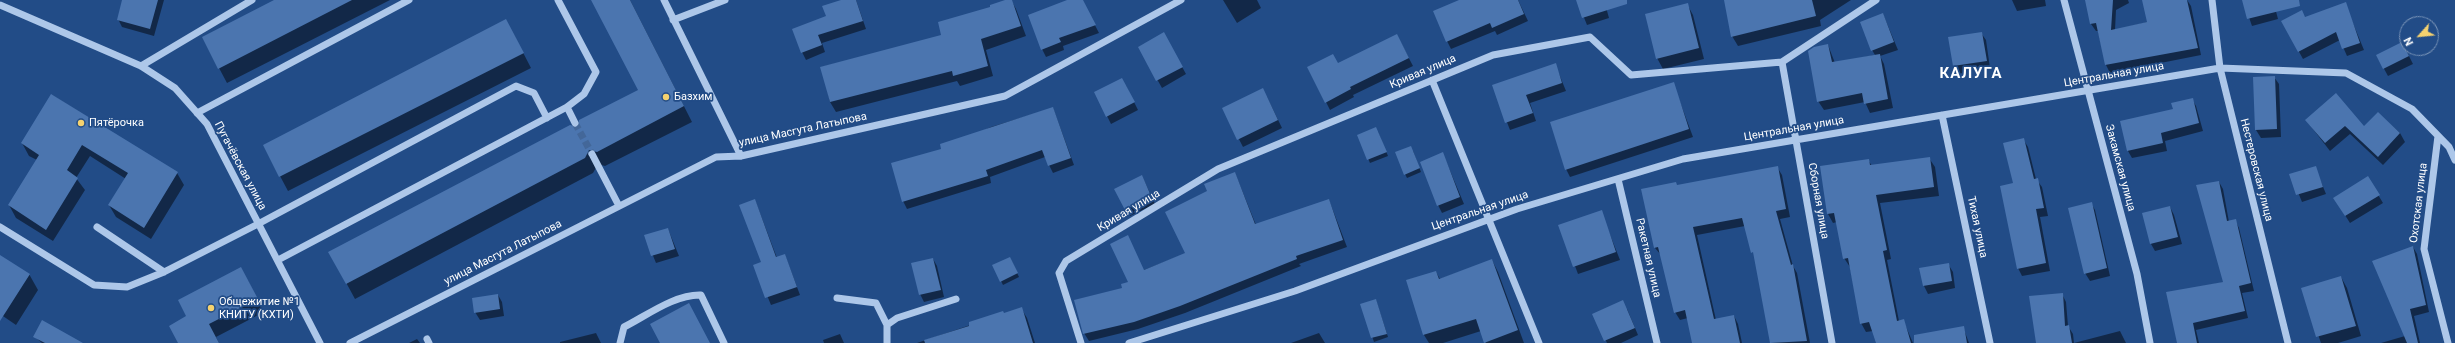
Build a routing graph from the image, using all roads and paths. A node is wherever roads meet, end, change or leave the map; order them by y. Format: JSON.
{"nodes":[{"id":1,"x":252,"y":0,"type":"edge"},
{"id":2,"x":409,"y":0,"type":"edge"},
{"id":3,"x":558,"y":0,"type":"edge"},
{"id":4,"x":664,"y":0,"type":"edge"},
{"id":5,"x":725,"y":0,"type":"edge"},
{"id":6,"x":1182,"y":0,"type":"edge"},
{"id":7,"x":1876,"y":0,"type":"edge"},
{"id":8,"x":2064,"y":0,"type":"edge"},
{"id":9,"x":2212,"y":0,"type":"edge"},
{"id":10,"x":1,"y":7,"type":"edge"},
{"id":11,"x":673,"y":20,"type":"junction"},
{"id":12,"x":1782,"y":62,"type":"junction"},
{"id":13,"x":141,"y":66,"type":"junction"},
{"id":14,"x":2220,"y":68,"type":"junction"},
{"id":15,"x":1432,"y":80,"type":"junction"},
{"id":16,"x":2088,"y":90,"type":"junction"},
{"id":17,"x":567,"y":108,"type":"junction"},
{"id":18,"x":197,"y":113,"type":"junction"},
{"id":19,"x":1942,"y":115,"type":"junction"},
{"id":20,"x":547,"y":118,"type":"junction"},
{"id":21,"x":575,"y":123,"type":"tunnel mouth"},
{"id":22,"x":2438,"y":136,"type":"junction"},
{"id":23,"x":1796,"y":140,"type":"junction"},
{"id":24,"x":592,"y":154,"type":"tunnel mouth"},
{"id":25,"x":741,"y":156,"type":"junction"},
{"id":26,"x":2455,"y":160,"type":"edge"},
{"id":27,"x":1618,"y":178,"type":"junction"},
{"id":28,"x":618,"y":206,"type":"junction"},
{"id":29,"x":1489,"y":218,"type":"junction"},
{"id":30,"x":258,"y":224,"type":"junction"},
{"id":31,"x":0,"y":227,"type":"edge"},
{"id":32,"x":97,"y":227,"type":"dead end"},
{"id":33,"x":278,"y":260,"type":"junction"},
{"id":34,"x":164,"y":272,"type":"junction"},
{"id":35,"x":836,"y":298,"type":"dead end"},
{"id":36,"x":956,"y":299,"type":"dead end"},
{"id":37,"x":886,"y":325,"type":"junction"},
{"id":38,"x":320,"y":343,"type":"edge"},
{"id":39,"x":350,"y":343,"type":"edge"},
{"id":40,"x":620,"y":343,"type":"edge"},
{"id":41,"x":724,"y":343,"type":"edge"},
{"id":42,"x":887,"y":343,"type":"edge"},
{"id":43,"x":1081,"y":343,"type":"edge"},
{"id":44,"x":1129,"y":343,"type":"edge"},
{"id":45,"x":1539,"y":343,"type":"edge"},
{"id":46,"x":1657,"y":343,"type":"edge"},
{"id":47,"x":1832,"y":343,"type":"edge"},
{"id":48,"x":1990,"y":343,"type":"edge"},
{"id":49,"x":2150,"y":343,"type":"edge"},
{"id":50,"x":2288,"y":343,"type":"edge"},
{"id":51,"x":2448,"y":343,"type":"edge"}],
"edges":[{"from":1,"to":13,"type":"street"},
{"from":2,"to":18,"type":"street"},
{"from":3,"to":17,"type":"street"},
{"from":4,"to":11,"type":"street"},
{"from":5,"to":11,"type":"street"},
{"from":6,"to":25,"type":"street","name":"улица Масгута Латыпова"},
{"from":7,"to":12,"type":"street","name":"Кривая улица"},
{"from":8,"to":16,"type":"street","name":"Закамская улица"},
{"from":9,"to":14,"type":"street","name":"Нестеровская улица"},
{"from":10,"to":13,"type":"street","name":"Пугачёвская улица"},
{"from":11,"to":25,"type":"street"},
{"from":12,"to":15,"type":"street","name":"Кривая улица"},
{"from":12,"to":23,"type":"street","name":"Сборная улица"},
{"from":13,"to":18,"type":"street","name":"Пугачёвская улица"},
{"from":14,"to":16,"type":"street","name":"Центральная улица"},
{"from":14,"to":22,"type":"street","name":"Центральная улица"},
{"from":14,"to":50,"type":"street","name":"Нестеровская улица"},
{"from":15,"to":29,"type":"street"},
{"from":15,"to":43,"type":"street","name":"Кривая улица"},
{"from":16,"to":19,"type":"street","name":"Центральная улица"},
{"from":16,"to":49,"type":"street","name":"Закамская улица"},
{"from":17,"to":20,"type":"street"},
{"from":17,"to":21,"type":"street"},
{"from":18,"to":30,"type":"street","name":"Пугачёвская улица"},
{"from":19,"to":23,"type":"street","name":"Центральная улица"},
{"from":19,"to":48,"type":"street","name":"Тихая улица"},
{"from":20,"to":30,"type":"street"},
{"from":20,"to":33,"type":"street"},
{"from":22,"to":26,"type":"street","name":"Центральная улица"},
{"from":22,"to":51,"type":"street","name":"Охотская улица"},
{"from":23,"to":27,"type":"street","name":"Центральная улица"},
{"from":23,"to":47,"type":"street","name":"Сборная улица"},
{"from":24,"to":28,"type":"street"},
{"from":25,"to":28,"type":"street","name":"улица Масгута Латыпова"},
{"from":27,"to":29,"type":"street","name":"Центральная улица"},
{"from":27,"to":46,"type":"street","name":"Ракетная улица"},
{"from":28,"to":39,"type":"street","name":"улица Масгута Латыпова"},
{"from":29,"to":44,"type":"street","name":"Центральная улица"},
{"from":29,"to":45,"type":"street"},
{"from":30,"to":33,"type":"street","name":"Пугачёвская улица"},
{"from":30,"to":34,"type":"street"},
{"from":31,"to":34,"type":"street"},
{"from":32,"to":34,"type":"street"},
{"from":33,"to":38,"type":"street","name":"Пугачёвская улица"},
{"from":35,"to":37,"type":"street"},
{"from":36,"to":37,"type":"street"},
{"from":37,"to":42,"type":"street"},
{"from":40,"to":41,"type":"street"}]}
